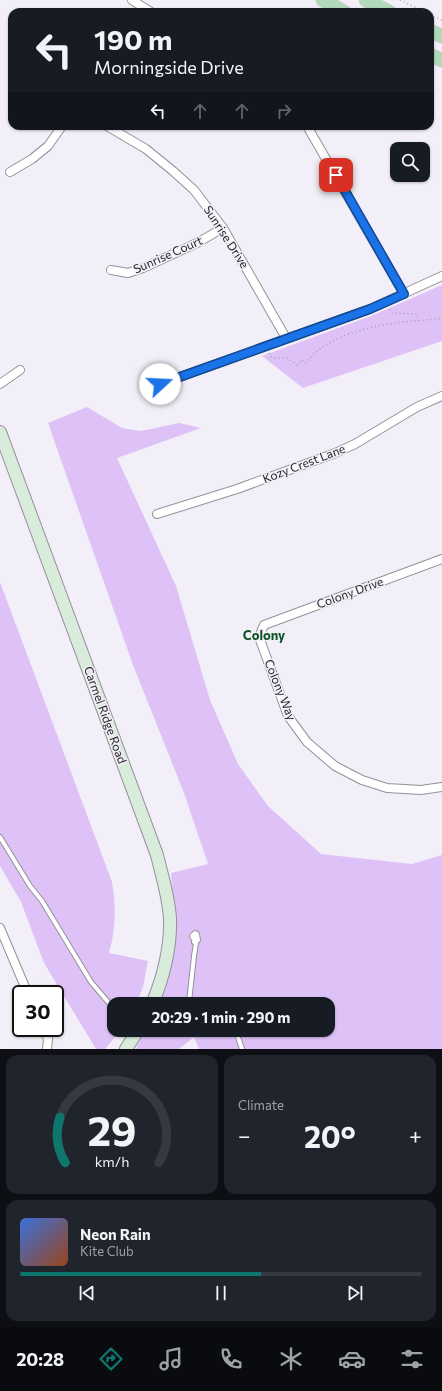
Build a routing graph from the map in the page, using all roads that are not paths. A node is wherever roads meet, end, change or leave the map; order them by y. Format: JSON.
{"nodes":[{"id":1,"x":132,"y":0,"type":"edge"},
{"id":2,"x":323,"y":0,"type":"edge"},
{"id":3,"x":366,"y":0,"type":"edge"},
{"id":4,"x":137,"y":8,"type":"edge"},
{"id":5,"x":337,"y":8,"type":"edge"},
{"id":6,"x":381,"y":8,"type":"edge"},
{"id":7,"x":59,"y":130,"type":"edge"},
{"id":8,"x":114,"y":130,"type":"edge"},
{"id":9,"x":309,"y":130,"type":"edge"},
{"id":10,"x":10,"y":172,"type":"dead end"},
{"id":11,"x":223,"y":228,"type":"junction"},
{"id":12,"x":111,"y":270,"type":"dead end"},
{"id":13,"x":442,"y":276,"type":"edge"},
{"id":14,"x":404,"y":294,"type":"junction"},
{"id":15,"x":286,"y":338,"type":"junction"},
{"id":16,"x":20,"y":370,"type":"dead end"},
{"id":17,"x":0,"y":384,"type":"edge"},
{"id":18,"x":160,"y":384,"type":"dead end"},
{"id":19,"x":442,"y":396,"type":"edge"},
{"id":20,"x":0,"y":432,"type":"edge"},
{"id":21,"x":157,"y":514,"type":"dead end"},
{"id":22,"x":441,"y":562,"type":"edge"},
{"id":23,"x":261,"y":630,"type":"joint"},
{"id":24,"x":442,"y":787,"type":"edge"},
{"id":25,"x":0,"y":837,"type":"edge"},
{"id":26,"x":0,"y":928,"type":"edge"},
{"id":27,"x":194,"y":942,"type":"dead end"},
{"id":28,"x":24,"y":985,"type":"edge"},
{"id":29,"x":155,"y":997,"type":"edge"},
{"id":30,"x":190,"y":997,"type":"edge"},
{"id":31,"x":107,"y":1000,"type":"edge"},
{"id":32,"x":47,"y":1037,"type":"edge"},
{"id":33,"x":134,"y":1037,"type":"edge"},
{"id":34,"x":238,"y":1037,"type":"edge"},
{"id":35,"x":47,"y":1049,"type":"edge"},
{"id":36,"x":126,"y":1049,"type":"edge"},
{"id":37,"x":242,"y":1049,"type":"edge"}],
"edges":[{"from":1,"to":4,"type":"street"},
{"from":2,"to":5,"type":"main road"},
{"from":3,"to":6,"type":"main road"},
{"from":7,"to":10,"type":"street"},
{"from":8,"to":11,"type":"street","name":"Sunrise Drive"},
{"from":9,"to":14,"type":"street"},
{"from":11,"to":12,"type":"street","name":"Sunrise Court"},
{"from":11,"to":15,"type":"street","name":"Sunrise Drive"},
{"from":13,"to":14,"type":"street"},
{"from":14,"to":15,"type":"street"},
{"from":15,"to":18,"type":"street"},
{"from":16,"to":17,"type":"street"},
{"from":19,"to":21,"type":"street","name":"Kozy Crest Lane"},
{"from":20,"to":29,"type":"street","name":"Carmel Ridge Road"},
{"from":22,"to":23,"type":"street","name":"Colony Drive"},
{"from":23,"to":24,"type":"street","name":"Colony Way"},
{"from":25,"to":31,"type":"lane"},
{"from":26,"to":28,"type":"street"},
{"from":27,"to":30,"type":"lane"},
{"from":32,"to":35,"type":"street"},
{"from":33,"to":36,"type":"street"},
{"from":34,"to":37,"type":"lane"}]}
